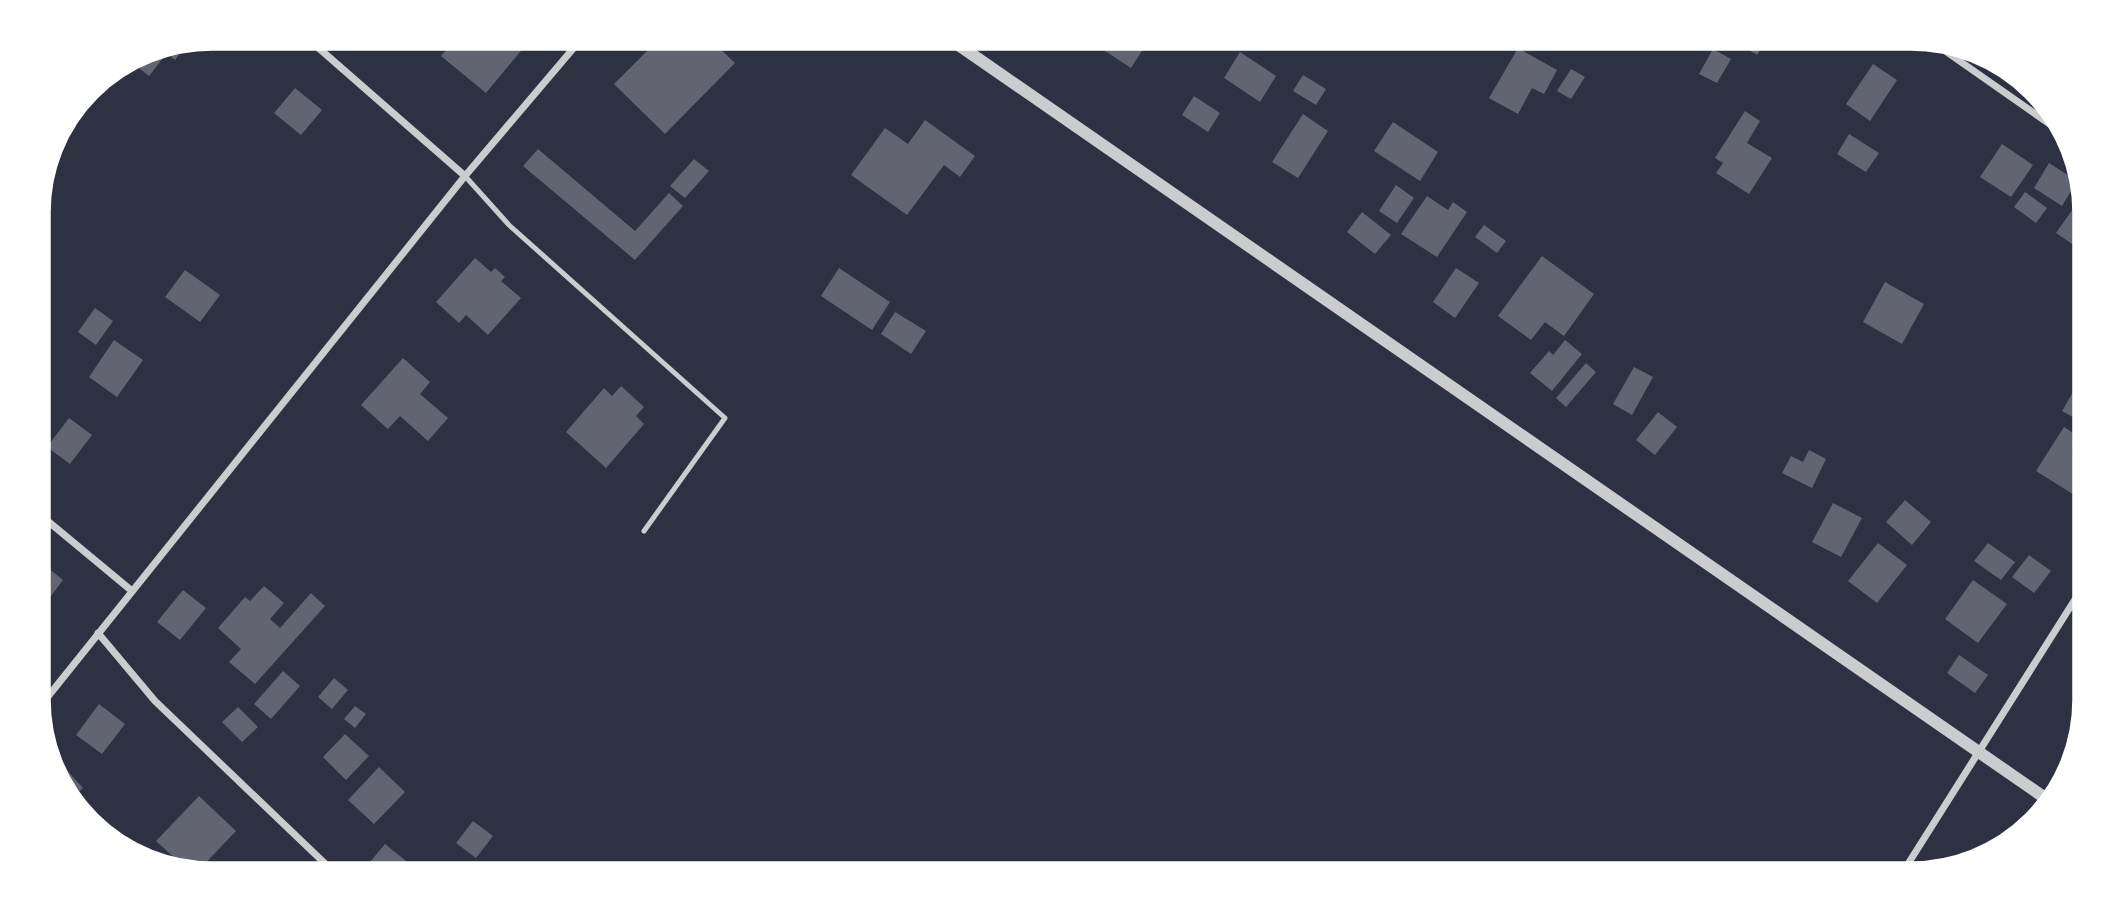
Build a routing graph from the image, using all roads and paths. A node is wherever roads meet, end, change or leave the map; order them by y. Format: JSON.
{"nodes":[{"id":1,"x":320,"y":49,"type":"edge"},
{"id":2,"x":573,"y":49,"type":"edge"},
{"id":3,"x":964,"y":49,"type":"edge"},
{"id":4,"x":1950,"y":54,"type":"edge"},
{"id":5,"x":2046,"y":122,"type":"edge"},
{"id":6,"x":465,"y":176,"type":"junction"},
{"id":7,"x":49,"y":522,"type":"edge"},
{"id":8,"x":644,"y":531,"type":"dead end"},
{"id":9,"x":132,"y":591,"type":"junction"},
{"id":10,"x":2074,"y":601,"type":"edge"},
{"id":11,"x":98,"y":633,"type":"junction"},
{"id":12,"x":49,"y":695,"type":"edge"},
{"id":13,"x":1979,"y":752,"type":"junction"},
{"id":14,"x":2042,"y":796,"type":"edge"},
{"id":15,"x":324,"y":863,"type":"edge"},
{"id":16,"x":1909,"y":863,"type":"edge"}],
"edges":[{"from":1,"to":6,"type":"street"},
{"from":2,"to":6,"type":"street"},
{"from":3,"to":13,"type":"street"},
{"from":4,"to":5,"type":"street"},
{"from":6,"to":8,"type":"lane"},
{"from":6,"to":9,"type":"street"},
{"from":7,"to":9,"type":"street"},
{"from":9,"to":11,"type":"street"},
{"from":10,"to":13,"type":"street"},
{"from":11,"to":12,"type":"street"},
{"from":11,"to":15,"type":"street"},
{"from":13,"to":14,"type":"street"},
{"from":13,"to":16,"type":"street"}]}
